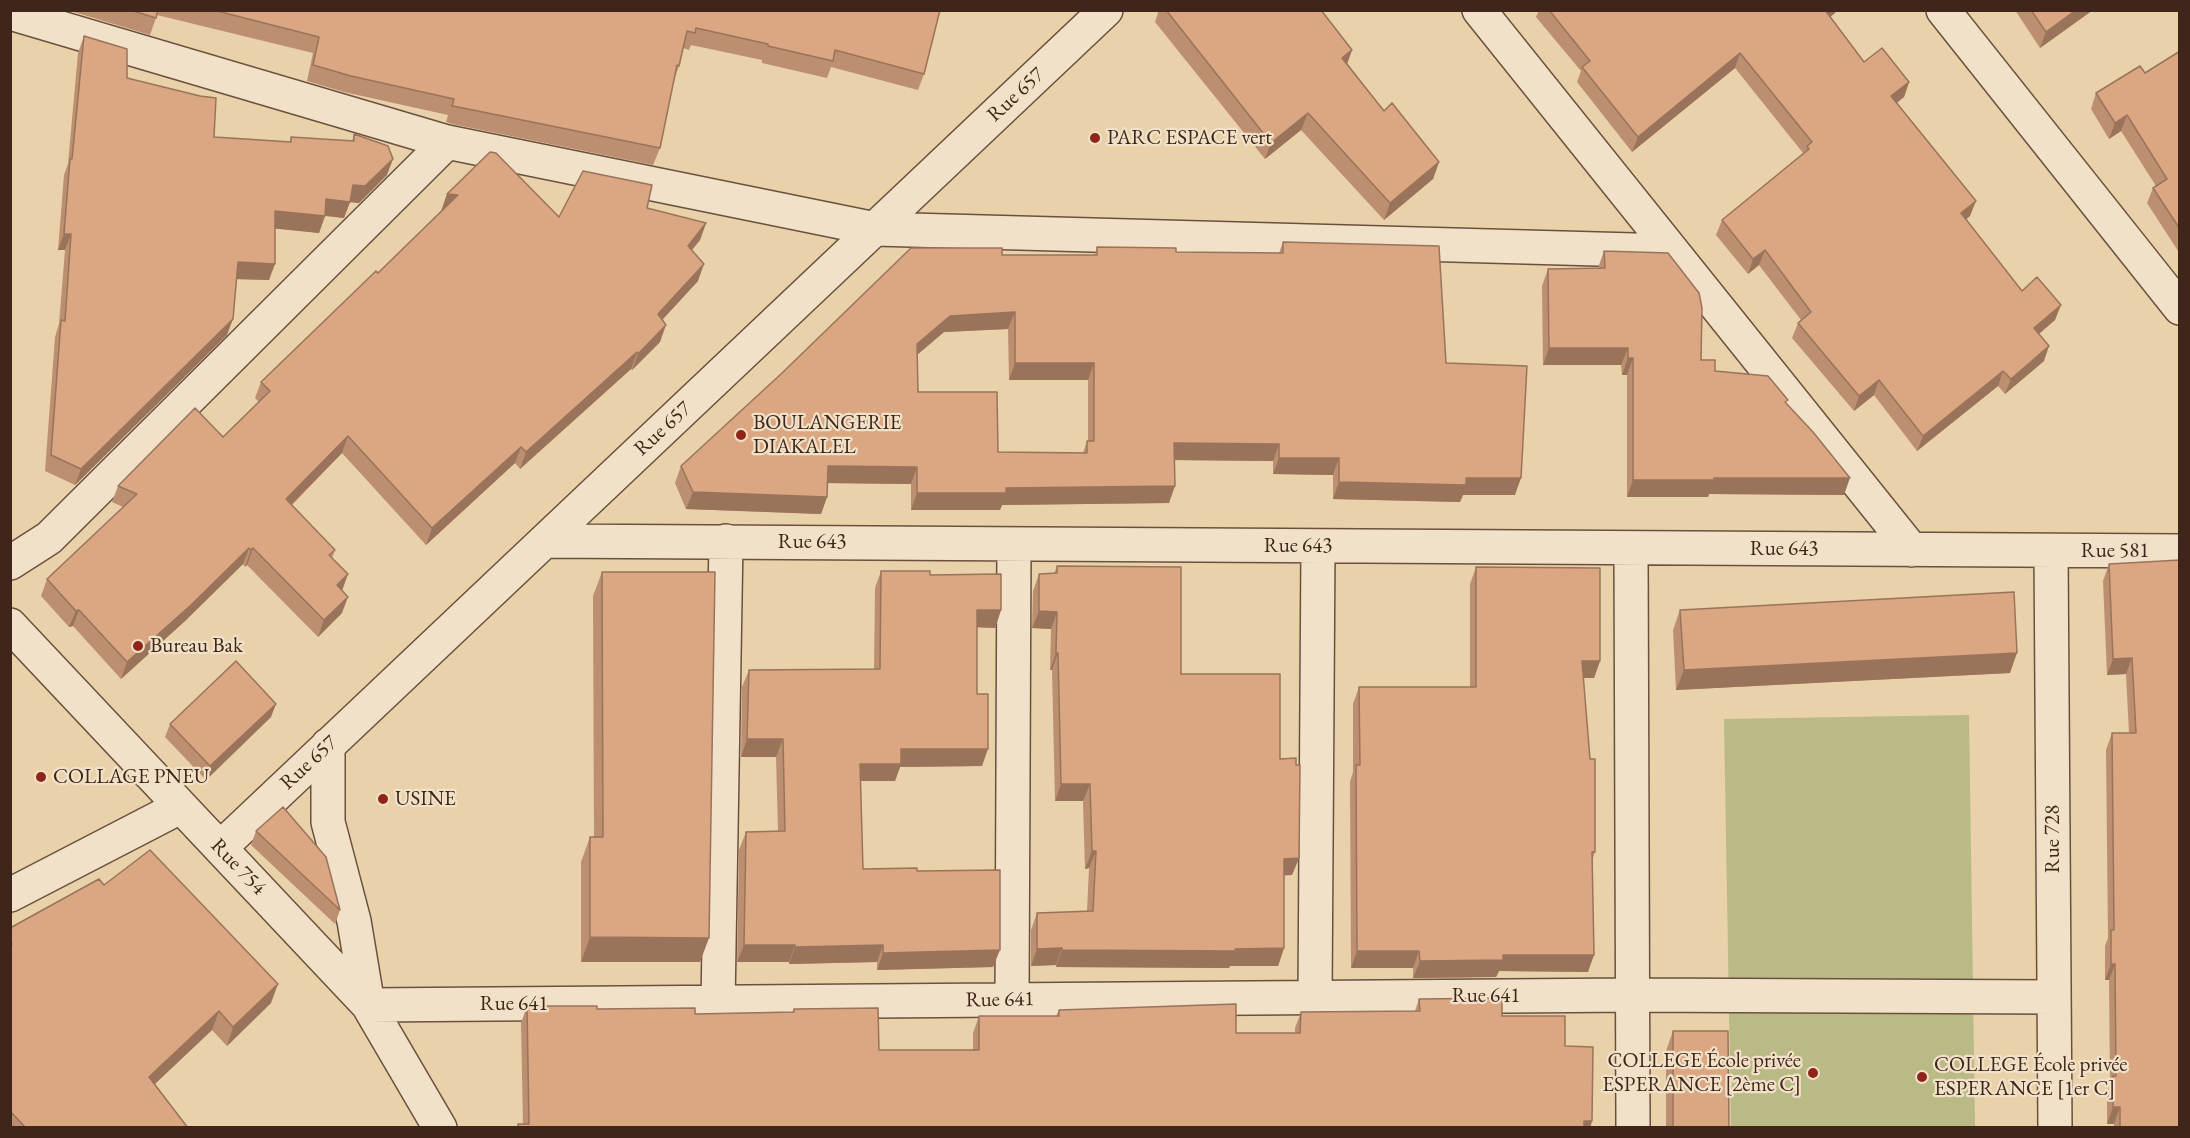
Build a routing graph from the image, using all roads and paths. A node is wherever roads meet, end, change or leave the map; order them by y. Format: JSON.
{"nodes":[{"id":1,"x":1106,"y":10,"type":"edge"},
{"id":2,"x":1479,"y":10,"type":"edge"},
{"id":3,"x":1943,"y":10,"type":"edge"},
{"id":4,"x":10,"y":14,"type":"edge"},
{"id":5,"x":447,"y":142,"type":"junction"},
{"id":6,"x":875,"y":229,"type":"junction"},
{"id":7,"x":1670,"y":251,"type":"junction"},
{"id":8,"x":2180,"y":308,"type":"edge"},
{"id":9,"x":545,"y":541,"type":"junction"},
{"id":10,"x":726,"y":542,"type":"junction"},
{"id":11,"x":1014,"y":544,"type":"junction"},
{"id":12,"x":1318,"y":546,"type":"junction"},
{"id":13,"x":1631,"y":548,"type":"junction"},
{"id":14,"x":1911,"y":550,"type":"junction"},
{"id":15,"x":2180,"y":550,"type":"edge"},
{"id":16,"x":2051,"y":551,"type":"junction"},
{"id":17,"x":10,"y":562,"type":"edge"},
{"id":18,"x":10,"y":625,"type":"edge"},
{"id":19,"x":328,"y":745,"type":"junction"},
{"id":20,"x":180,"y":807,"type":"junction"},
{"id":21,"x":220,"y":848,"type":"junction"},
{"id":22,"x":10,"y":896,"type":"edge"},
{"id":23,"x":1632,"y":995,"type":"junction"},
{"id":24,"x":1315,"y":997,"type":"junction"},
{"id":25,"x":2054,"y":997,"type":"junction"},
{"id":26,"x":1012,"y":1000,"type":"junction"},
{"id":27,"x":718,"y":1003,"type":"junction"},
{"id":28,"x":368,"y":1005,"type":"junction"},
{"id":29,"x":440,"y":1128,"type":"edge"},
{"id":30,"x":1633,"y":1128,"type":"edge"},
{"id":31,"x":2055,"y":1128,"type":"edge"}],
"edges":[{"from":1,"to":6,"type":"street","name":"Rue 657"},
{"from":2,"to":7,"type":"street"},
{"from":3,"to":8,"type":"street"},
{"from":4,"to":5,"type":"street"},
{"from":5,"to":6,"type":"street"},
{"from":5,"to":17,"type":"street"},
{"from":6,"to":7,"type":"street"},
{"from":6,"to":9,"type":"street","name":"Rue 657"},
{"from":7,"to":14,"type":"street"},
{"from":9,"to":10,"type":"street","name":"Rue 643"},
{"from":9,"to":19,"type":"street","name":"Rue 657"},
{"from":10,"to":11,"type":"street","name":"Rue 643"},
{"from":10,"to":27,"type":"street"},
{"from":11,"to":12,"type":"street","name":"Rue 643"},
{"from":11,"to":26,"type":"street"},
{"from":12,"to":13,"type":"street","name":"Rue 643"},
{"from":12,"to":24,"type":"street"},
{"from":13,"to":14,"type":"street","name":"Rue 643"},
{"from":13,"to":23,"type":"street"},
{"from":14,"to":16,"type":"street","name":"Rue 643"},
{"from":15,"to":16,"type":"street","name":"Rue 581"},
{"from":16,"to":25,"type":"street","name":"Rue 728"},
{"from":18,"to":20,"type":"street","name":"Rue 754"},
{"from":19,"to":21,"type":"street","name":"Rue 657"},
{"from":19,"to":28,"type":"street"},
{"from":20,"to":21,"type":"street","name":"Rue 754"},
{"from":20,"to":22,"type":"street"},
{"from":21,"to":28,"type":"street","name":"Rue 754"},
{"from":23,"to":24,"type":"street","name":"Rue 641"},
{"from":23,"to":25,"type":"street","name":"Rue 641"},
{"from":23,"to":30,"type":"street"},
{"from":24,"to":26,"type":"street","name":"Rue 641"},
{"from":25,"to":31,"type":"street","name":"Rue 728"},
{"from":26,"to":27,"type":"street","name":"Rue 641"},
{"from":27,"to":28,"type":"street","name":"Rue 641"},
{"from":28,"to":29,"type":"street","name":"Rue 754"}]}
